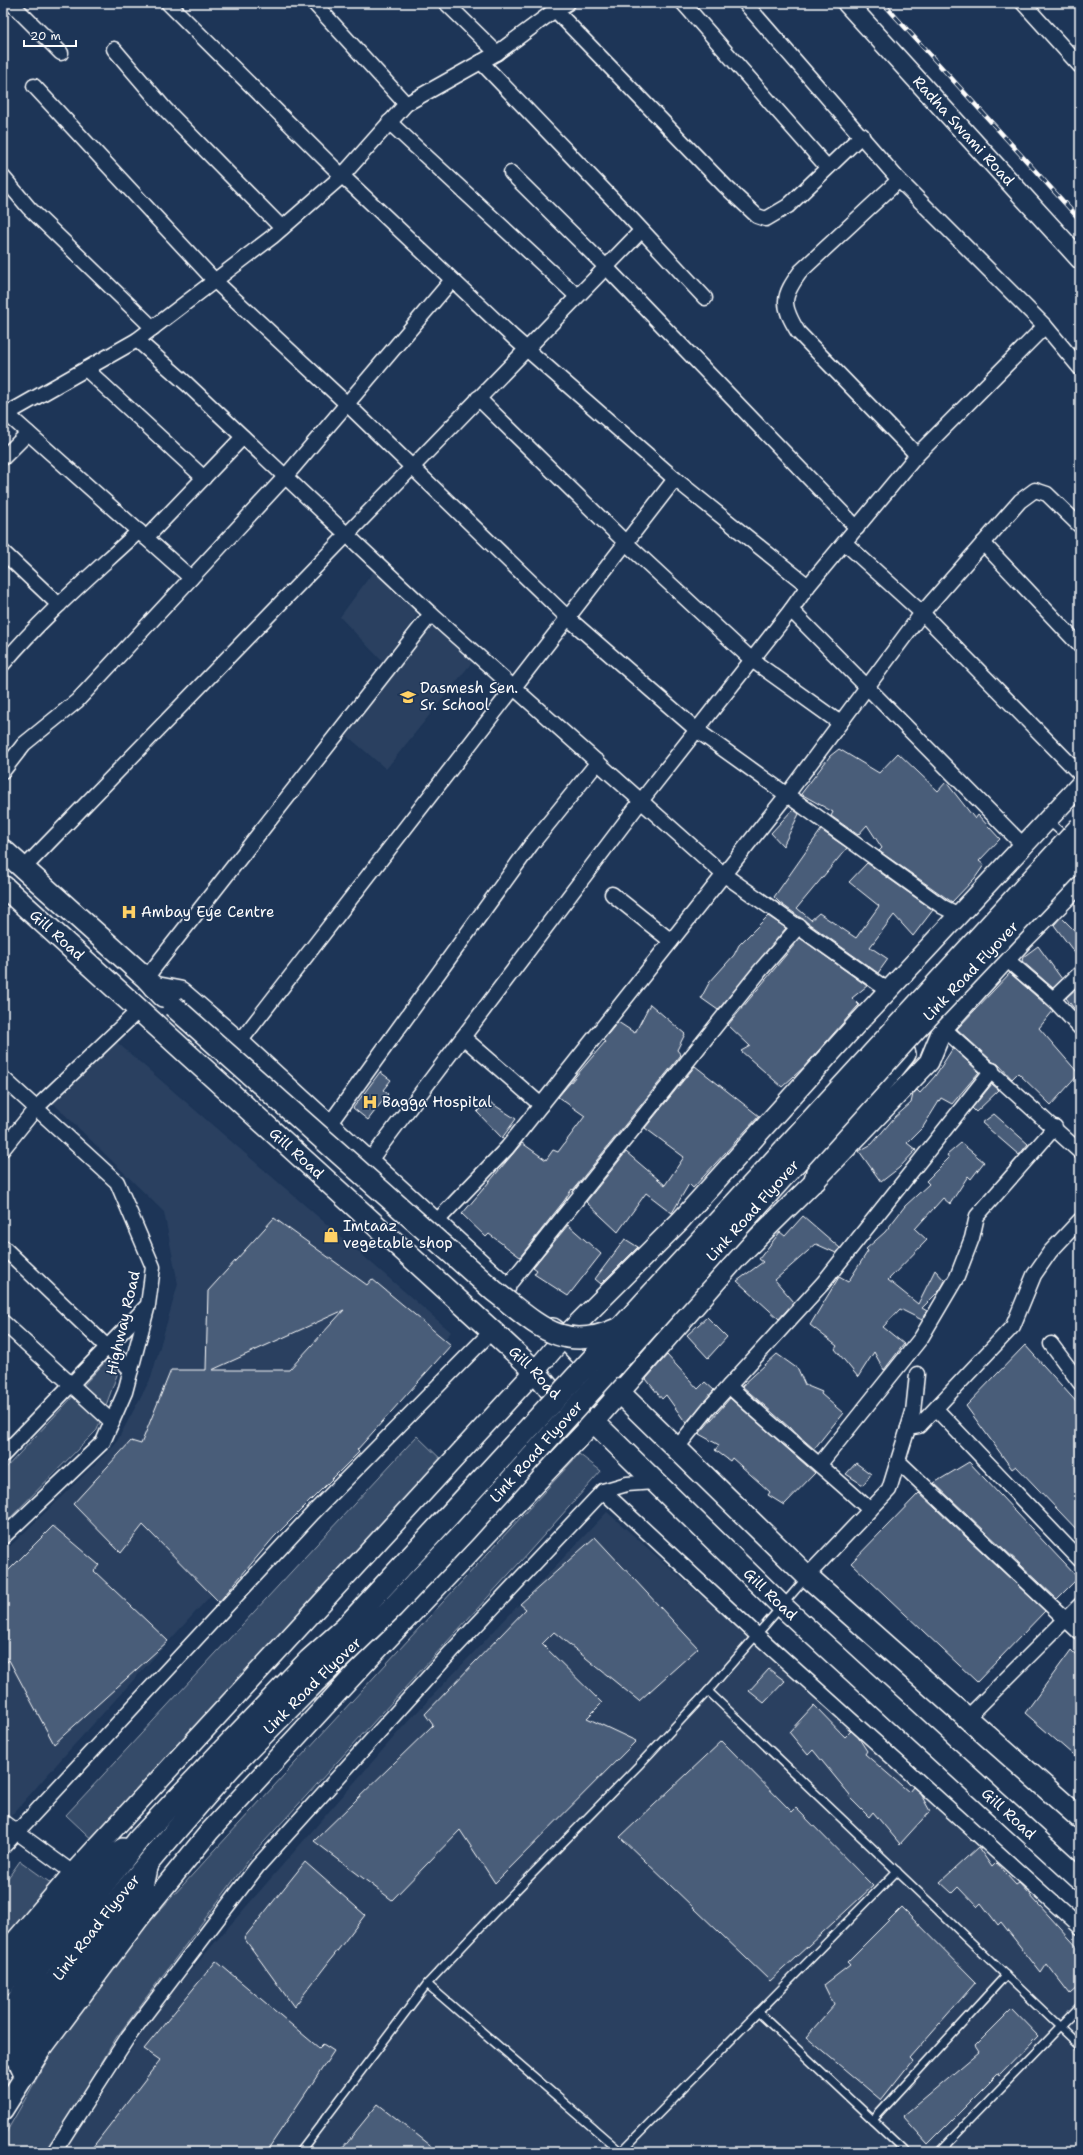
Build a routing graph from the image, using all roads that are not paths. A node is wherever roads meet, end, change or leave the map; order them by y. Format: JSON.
{"nodes":[{"id":1,"x":11,"y":3,"type":"edge"},
{"id":2,"x":168,"y":3,"type":"edge"},
{"id":3,"x":314,"y":3,"type":"edge"},
{"id":4,"x":446,"y":3,"type":"edge"},
{"id":5,"x":568,"y":3,"type":"edge"},
{"id":6,"x":683,"y":3,"type":"edge"},
{"id":7,"x":745,"y":3,"type":"edge"},
{"id":8,"x":847,"y":3,"type":"edge"},
{"id":9,"x":1023,"y":3,"type":"edge"},
{"id":10,"x":555,"y":10,"type":"junction"},
{"id":11,"x":114,"y":49,"type":"dead end"},
{"id":12,"x":62,"y":53,"type":"dead end"},
{"id":13,"x":497,"y":53,"type":"junction"},
{"id":14,"x":481,"y":62,"type":"junction"},
{"id":15,"x":1080,"y":66,"type":"edge"},
{"id":16,"x":34,"y":86,"type":"dead end"},
{"id":17,"x":406,"y":104,"type":"junction"},
{"id":18,"x":389,"y":122,"type":"junction"},
{"id":19,"x":862,"y":136,"type":"junction"},
{"id":20,"x":827,"y":168,"type":"junction"},
{"id":21,"x":511,"y":172,"type":"dead end"},
{"id":22,"x":342,"y":176,"type":"junction"},
{"id":23,"x":3,"y":177,"type":"edge"},
{"id":24,"x":899,"y":180,"type":"junction"},
{"id":25,"x":282,"y":228,"type":"junction"},
{"id":26,"x":641,"y":231,"type":"junction"},
{"id":27,"x":1080,"y":259,"type":"edge"},
{"id":28,"x":606,"y":267,"type":"junction"},
{"id":29,"x":452,"y":280,"type":"junction"},
{"id":30,"x":215,"y":281,"type":"junction"},
{"id":31,"x":577,"y":296,"type":"junction"},
{"id":32,"x":705,"y":298,"type":"dead end"},
{"id":33,"x":1044,"y":326,"type":"junction"},
{"id":34,"x":153,"y":328,"type":"junction"},
{"id":35,"x":137,"y":340,"type":"junction"},
{"id":36,"x":526,"y":349,"type":"junction"},
{"id":37,"x":1080,"y":368,"type":"edge"},
{"id":38,"x":86,"y":369,"type":"junction"},
{"id":39,"x":478,"y":398,"type":"junction"},
{"id":40,"x":347,"y":404,"type":"junction"},
{"id":41,"x":5,"y":415,"type":"edge"},
{"id":42,"x":28,"y":432,"type":"junction"},
{"id":43,"x":243,"y":437,"type":"junction"},
{"id":44,"x":917,"y":454,"type":"junction"},
{"id":45,"x":3,"y":458,"type":"edge"},
{"id":46,"x":411,"y":467,"type":"junction"},
{"id":47,"x":285,"y":477,"type":"junction"},
{"id":48,"x":204,"y":478,"type":"junction"},
{"id":49,"x":675,"y":479,"type":"junction"},
{"id":50,"x":1080,"y":526,"type":"edge"},
{"id":51,"x":857,"y":528,"type":"junction"},
{"id":52,"x":142,"y":534,"type":"junction"},
{"id":53,"x":346,"y":534,"type":"junction"},
{"id":54,"x":845,"y":542,"type":"junction"},
{"id":55,"x":626,"y":543,"type":"junction"},
{"id":56,"x":983,"y":543,"type":"junction"},
{"id":57,"x":3,"y":552,"type":"edge"},
{"id":58,"x":191,"y":578,"type":"junction"},
{"id":59,"x":808,"y":586,"type":"junction"},
{"id":60,"x":59,"y":605,"type":"junction"},
{"id":61,"x":791,"y":610,"type":"junction"},
{"id":62,"x":922,"y":612,"type":"junction"},
{"id":63,"x":431,"y":614,"type":"junction"},
{"id":64,"x":568,"y":618,"type":"junction"},
{"id":65,"x":1080,"y":646,"type":"edge"},
{"id":66,"x":752,"y":660,"type":"junction"},
{"id":67,"x":3,"y":664,"type":"edge"},
{"id":68,"x":514,"y":687,"type":"junction"},
{"id":69,"x":867,"y":687,"type":"junction"},
{"id":70,"x":840,"y":723,"type":"junction"},
{"id":71,"x":697,"y":730,"type":"junction"},
{"id":72,"x":598,"y":762,"type":"junction"},
{"id":73,"x":3,"y":771,"type":"edge"},
{"id":74,"x":1080,"y":774,"type":"edge"},
{"id":75,"x":1080,"y":785,"type":"edge"},
{"id":76,"x":786,"y":796,"type":"junction"},
{"id":77,"x":641,"y":801,"type":"junction"},
{"id":78,"x":1047,"y":820,"type":"junction"},
{"id":79,"x":1078,"y":842,"type":"edge"},
{"id":80,"x":1023,"y":845,"type":"junction"},
{"id":81,"x":3,"y":850,"type":"edge"},
{"id":82,"x":23,"y":868,"type":"junction"},
{"id":83,"x":723,"y":874,"type":"junction"},
{"id":84,"x":1080,"y":883,"type":"edge"},
{"id":85,"x":3,"y":886,"type":"edge"},
{"id":86,"x":612,"y":894,"type":"dead end"},
{"id":87,"x":959,"y":915,"type":"junction"},
{"id":88,"x":799,"y":926,"type":"junction"},
{"id":89,"x":670,"y":941,"type":"junction"},
{"id":90,"x":1006,"y":959,"type":"junction"},
{"id":91,"x":1080,"y":973,"type":"edge"},
{"id":92,"x":150,"y":983,"type":"junction"},
{"id":93,"x":889,"y":991,"type":"junction"},
{"id":94,"x":1053,"y":999,"type":"junction"},
{"id":95,"x":140,"y":1008,"type":"junction"},
{"id":96,"x":943,"y":1028,"type":"junction"},
{"id":97,"x":1080,"y":1028,"type":"edge"},
{"id":98,"x":914,"y":1031,"type":"junction"},
{"id":99,"x":463,"y":1037,"type":"junction"},
{"id":100,"x":239,"y":1043,"type":"junction"},
{"id":101,"x":992,"y":1070,"type":"junction"},
{"id":102,"x":3,"y":1078,"type":"edge"},
{"id":103,"x":541,"y":1105,"type":"junction"},
{"id":104,"x":36,"y":1108,"type":"junction"},
{"id":105,"x":328,"y":1126,"type":"junction"},
{"id":106,"x":1055,"y":1128,"type":"junction"},
{"id":107,"x":3,"y":1149,"type":"edge"},
{"id":108,"x":1080,"y":1152,"type":"edge"},
{"id":109,"x":368,"y":1163,"type":"junction"},
{"id":110,"x":815,"y":1181,"type":"junction"},
{"id":111,"x":1080,"y":1220,"type":"edge"},
{"id":112,"x":435,"y":1223,"type":"junction"},
{"id":113,"x":3,"y":1247,"type":"edge"},
{"id":114,"x":506,"y":1288,"type":"junction"},
{"id":115,"x":148,"y":1305,"type":"junction"},
{"id":116,"x":3,"y":1322,"type":"edge"},
{"id":117,"x":618,"y":1329,"type":"junction"},
{"id":118,"x":492,"y":1331,"type":"junction"},
{"id":119,"x":563,"y":1338,"type":"junction"},
{"id":120,"x":1051,"y":1344,"type":"dead end"},
{"id":121,"x":107,"y":1347,"type":"junction"},
{"id":122,"x":131,"y":1370,"type":"junction"},
{"id":123,"x":535,"y":1371,"type":"junction"},
{"id":124,"x":917,"y":1374,"type":"dead end"},
{"id":125,"x":1080,"y":1383,"type":"edge"},
{"id":126,"x":71,"y":1384,"type":"junction"},
{"id":127,"x":729,"y":1386,"type":"junction"},
{"id":128,"x":619,"y":1393,"type":"junction"},
{"id":129,"x":936,"y":1408,"type":"junction"},
{"id":130,"x":112,"y":1422,"type":"junction"},
{"id":131,"x":594,"y":1422,"type":"junction"},
{"id":132,"x":908,"y":1428,"type":"junction"},
{"id":133,"x":676,"y":1449,"type":"junction"},
{"id":134,"x":3,"y":1455,"type":"edge"},
{"id":135,"x":898,"y":1461,"type":"junction"},
{"id":136,"x":820,"y":1464,"type":"junction"},
{"id":137,"x":654,"y":1482,"type":"junction"},
{"id":138,"x":603,"y":1491,"type":"junction"},
{"id":139,"x":870,"y":1510,"type":"junction"},
{"id":140,"x":3,"y":1537,"type":"edge"},
{"id":141,"x":1080,"y":1560,"type":"edge"},
{"id":142,"x":808,"y":1576,"type":"junction"},
{"id":143,"x":1080,"y":1605,"type":"edge"},
{"id":144,"x":782,"y":1606,"type":"junction"},
{"id":145,"x":1066,"y":1620,"type":"junction"},
{"id":146,"x":1080,"y":1633,"type":"edge"},
{"id":147,"x":757,"y":1635,"type":"junction"},
{"id":148,"x":708,"y":1691,"type":"junction"},
{"id":149,"x":968,"y":1718,"type":"junction"},
{"id":150,"x":1080,"y":1818,"type":"edge"},
{"id":151,"x":3,"y":1822,"type":"edge"},
{"id":152,"x":16,"y":1833,"type":"junction"},
{"id":153,"x":139,"y":1839,"type":"junction"},
{"id":154,"x":3,"y":1847,"type":"edge"},
{"id":155,"x":146,"y":1863,"type":"junction"},
{"id":156,"x":897,"y":1871,"type":"junction"},
{"id":157,"x":73,"y":1873,"type":"junction"},
{"id":158,"x":1080,"y":1880,"type":"edge"},
{"id":159,"x":1080,"y":1927,"type":"edge"},
{"id":160,"x":3,"y":1955,"type":"edge"},
{"id":161,"x":1006,"y":1975,"type":"junction"},
{"id":162,"x":427,"y":1984,"type":"junction"},
{"id":163,"x":3,"y":1985,"type":"edge"},
{"id":164,"x":1080,"y":2006,"type":"edge"},
{"id":165,"x":758,"y":2012,"type":"junction"},
{"id":166,"x":3,"y":2023,"type":"edge"},
{"id":167,"x":1060,"y":2027,"type":"junction"},
{"id":168,"x":1080,"y":2046,"type":"edge"},
{"id":169,"x":3,"y":2056,"type":"edge"},
{"id":170,"x":24,"y":2064,"type":"junction"},
{"id":171,"x":3,"y":2110,"type":"edge"},
{"id":172,"x":873,"y":2120,"type":"junction"},
{"id":173,"x":54,"y":2152,"type":"edge"},
{"id":174,"x":300,"y":2152,"type":"edge"},
{"id":175,"x":621,"y":2152,"type":"edge"},
{"id":176,"x":907,"y":2152,"type":"edge"},
{"id":177,"x":939,"y":2152,"type":"edge"}],
"edges":[{"from":1,"to":12,"type":"street"},
{"from":2,"to":22,"type":"street"},
{"from":3,"to":17,"type":"street"},
{"from":4,"to":13,"type":"street"},
{"from":5,"to":10,"type":"street"},
{"from":6,"to":20,"type":"street"},
{"from":7,"to":19,"type":"street"},
{"from":8,"to":27,"type":"street","name":"Radha Swami Road"},
{"from":9,"to":15,"type":"street"},
{"from":10,"to":13,"type":"street"},
{"from":10,"to":20,"type":"street"},
{"from":11,"to":25,"type":"street"},
{"from":13,"to":14,"type":"street"},
{"from":14,"to":17,"type":"street"},
{"from":14,"to":26,"type":"street"},
{"from":16,"to":30,"type":"street"},
{"from":17,"to":18,"type":"street"},
{"from":18,"to":22,"type":"street"},
{"from":18,"to":31,"type":"street"},
{"from":19,"to":20,"type":"street"},
{"from":19,"to":24,"type":"street"},
{"from":21,"to":28,"type":"street"},
{"from":22,"to":25,"type":"street"},
{"from":22,"to":29,"type":"street"},
{"from":23,"to":34,"type":"street"},
{"from":24,"to":33,"type":"street"},
{"from":24,"to":44,"type":"street"},
{"from":25,"to":30,"type":"street"},
{"from":26,"to":28,"type":"street"},
{"from":26,"to":32,"type":"street"},
{"from":28,"to":31,"type":"street"},
{"from":28,"to":51,"type":"street"},
{"from":29,"to":36,"type":"street"},
{"from":29,"to":40,"type":"street"},
{"from":30,"to":34,"type":"street"},
{"from":30,"to":40,"type":"street"},
{"from":31,"to":36,"type":"street"},
{"from":33,"to":37,"type":"street"},
{"from":33,"to":44,"type":"street"},
{"from":34,"to":35,"type":"street"},
{"from":35,"to":38,"type":"street"},
{"from":35,"to":43,"type":"street"},
{"from":36,"to":39,"type":"street"},
{"from":36,"to":49,"type":"street"},
{"from":38,"to":41,"type":"street"},
{"from":38,"to":48,"type":"street"},
{"from":39,"to":46,"type":"street"},
{"from":39,"to":55,"type":"street"},
{"from":40,"to":46,"type":"street"},
{"from":40,"to":47,"type":"street"},
{"from":41,"to":42,"type":"street"},
{"from":42,"to":45,"type":"street"},
{"from":42,"to":52,"type":"street"},
{"from":43,"to":47,"type":"street"},
{"from":43,"to":48,"type":"street"},
{"from":44,"to":51,"type":"street"},
{"from":46,"to":53,"type":"street"},
{"from":46,"to":64,"type":"street"},
{"from":47,"to":53,"type":"street"},
{"from":47,"to":58,"type":"street"},
{"from":48,"to":52,"type":"street"},
{"from":49,"to":55,"type":"street"},
{"from":49,"to":59,"type":"street"},
{"from":50,"to":56,"type":"street"},
{"from":51,"to":54,"type":"street"},
{"from":52,"to":58,"type":"street"},
{"from":52,"to":60,"type":"street"},
{"from":53,"to":63,"type":"street"},
{"from":53,"to":82,"type":"street"},
{"from":54,"to":59,"type":"street"},
{"from":54,"to":62,"type":"street"},
{"from":55,"to":64,"type":"street"},
{"from":55,"to":66,"type":"street"},
{"from":56,"to":62,"type":"street"},
{"from":56,"to":65,"type":"street"},
{"from":57,"to":60,"type":"street"},
{"from":58,"to":73,"type":"street"},
{"from":59,"to":61,"type":"street"},
{"from":60,"to":67,"type":"street"},
{"from":61,"to":66,"type":"street"},
{"from":61,"to":69,"type":"street"},
{"from":62,"to":69,"type":"street"},
{"from":62,"to":74,"type":"street"},
{"from":63,"to":68,"type":"street"},
{"from":63,"to":92,"type":"street"},
{"from":64,"to":68,"type":"street"},
{"from":64,"to":71,"type":"street"},
{"from":66,"to":70,"type":"street"},
{"from":66,"to":71,"type":"street"},
{"from":68,"to":72,"type":"street"},
{"from":68,"to":100,"type":"street"},
{"from":69,"to":70,"type":"street"},
{"from":69,"to":80,"type":"street"},
{"from":70,"to":76,"type":"street"},
{"from":71,"to":76,"type":"street"},
{"from":71,"to":77,"type":"street"},
{"from":72,"to":77,"type":"street"},
{"from":72,"to":105,"type":"street"},
{"from":75,"to":78,"type":"street"},
{"from":76,"to":83,"type":"street"},
{"from":76,"to":87,"type":"street"},
{"from":77,"to":83,"type":"street"},
{"from":77,"to":99,"type":"street"},
{"from":78,"to":79,"type":"lane"},
{"from":78,"to":80,"type":"street"},
{"from":79,"to":98,"type":"main road","name":"Link Road Flyover","bridge":true},
{"from":79,"to":117,"type":"main road","name":"Link Road Flyover","bridge":true},
{"from":80,"to":87,"type":"street"},
{"from":81,"to":82,"type":"main road","name":"Gill Road"},
{"from":82,"to":92,"type":"main road","name":"Gill Road"},
{"from":83,"to":88,"type":"street"},
{"from":83,"to":89,"type":"street"},
{"from":84,"to":90,"type":"street"},
{"from":85,"to":95,"type":"main road","name":"Gill Road"},
{"from":86,"to":89,"type":"street"},
{"from":87,"to":93,"type":"street"},
{"from":88,"to":93,"type":"street"},
{"from":88,"to":114,"type":"street"},
{"from":89,"to":103,"type":"street"},
{"from":90,"to":94,"type":"street"},
{"from":90,"to":96,"type":"street"},
{"from":91,"to":94,"type":"street"},
{"from":92,"to":100,"type":"main road"},
{"from":92,"to":117,"type":"main road","name":"Gill Road","bridge":true},
{"from":93,"to":119,"type":"street"},
{"from":94,"to":97,"type":"street"},
{"from":95,"to":104,"type":"street"},
{"from":95,"to":118,"type":"main road","name":"Gill Road"},
{"from":96,"to":101,"type":"street"},
{"from":96,"to":110,"type":"street"},
{"from":98,"to":110,"type":"main road"},
{"from":98,"to":155,"type":"main road","name":"Link Road Flyover","bridge":true},
{"from":99,"to":103,"type":"street"},
{"from":99,"to":109,"type":"street"},
{"from":100,"to":105,"type":"main road"},
{"from":101,"to":106,"type":"street"},
{"from":101,"to":127,"type":"street"},
{"from":102,"to":104,"type":"street","name":"Highway Road"},
{"from":103,"to":112,"type":"street"},
{"from":104,"to":107,"type":"street"},
{"from":104,"to":115,"type":"street","name":"Highway Road"},
{"from":105,"to":109,"type":"main road"},
{"from":106,"to":108,"type":"street"},
{"from":106,"to":136,"type":"street"},
{"from":109,"to":112,"type":"main road"},
{"from":110,"to":128,"type":"street"},
{"from":111,"to":129,"type":"street"},
{"from":112,"to":114,"type":"main road"},
{"from":113,"to":121,"type":"street"},
{"from":114,"to":119,"type":"main road"},
{"from":115,"to":121,"type":"street"},
{"from":115,"to":122,"type":"street","name":"Highway Road"},
{"from":116,"to":126,"type":"street"},
{"from":117,"to":153,"type":"main road","name":"Link Road Flyover","bridge":true},
{"from":118,"to":123,"type":"main road","name":"Gill Road"},
{"from":118,"to":152,"type":"street"},
{"from":119,"to":123,"type":"street"},
{"from":119,"to":128,"type":"main road"},
{"from":120,"to":125,"type":"street"},
{"from":121,"to":122,"type":"street"},
{"from":121,"to":126,"type":"street"},
{"from":122,"to":130,"type":"street","name":"Highway Road"},
{"from":123,"to":131,"type":"main road","name":"Gill Road"},
{"from":123,"to":157,"type":"street"},
{"from":124,"to":132,"type":"street"},
{"from":126,"to":130,"type":"street"},
{"from":126,"to":134,"type":"street"},
{"from":127,"to":133,"type":"street"},
{"from":127,"to":136,"type":"street"},
{"from":128,"to":131,"type":"street"},
{"from":128,"to":133,"type":"main road"},
{"from":129,"to":132,"type":"street"},
{"from":129,"to":141,"type":"street"},
{"from":130,"to":140,"type":"street","name":"Highway Road"},
{"from":131,"to":137,"type":"main road","name":"Gill Road"},
{"from":131,"to":170,"type":"street"},
{"from":132,"to":135,"type":"street"},
{"from":133,"to":142,"type":"main road"},
{"from":135,"to":139,"type":"street"},
{"from":135,"to":145,"type":"street"},
{"from":136,"to":139,"type":"street"},
{"from":137,"to":138,"type":"street"},
{"from":137,"to":144,"type":"main road","name":"Gill Road"},
{"from":138,"to":147,"type":"street"},
{"from":138,"to":173,"type":"street"},
{"from":139,"to":142,"type":"street"},
{"from":142,"to":144,"type":"lane"},
{"from":142,"to":149,"type":"main road"},
{"from":143,"to":145,"type":"street"},
{"from":144,"to":147,"type":"lane"},
{"from":144,"to":158,"type":"main road","name":"Gill Road"},
{"from":145,"to":146,"type":"street"},
{"from":145,"to":149,"type":"street"},
{"from":147,"to":148,"type":"lane"},
{"from":147,"to":159,"type":"street"},
{"from":148,"to":156,"type":"lane"},
{"from":148,"to":162,"type":"lane"},
{"from":149,"to":150,"type":"main road"},
{"from":151,"to":152,"type":"street"},
{"from":152,"to":154,"type":"street"},
{"from":152,"to":157,"type":"street"},
{"from":153,"to":163,"type":"main road"},
{"from":153,"to":166,"type":"main road","name":"Link Road Flyover"},
{"from":155,"to":169,"type":"main road","name":"Link Road Flyover"},
{"from":155,"to":170,"type":"main road"},
{"from":156,"to":161,"type":"lane"},
{"from":156,"to":165,"type":"lane"},
{"from":157,"to":160,"type":"street"},
{"from":161,"to":167,"type":"lane"},
{"from":161,"to":172,"type":"lane"},
{"from":162,"to":174,"type":"lane"},
{"from":162,"to":175,"type":"lane"},
{"from":164,"to":167,"type":"lane"},
{"from":165,"to":172,"type":"lane"},
{"from":165,"to":175,"type":"lane"},
{"from":167,"to":168,"type":"lane"},
{"from":167,"to":177,"type":"lane"},
{"from":170,"to":171,"type":"street"},
{"from":172,"to":176,"type":"lane"}]}
